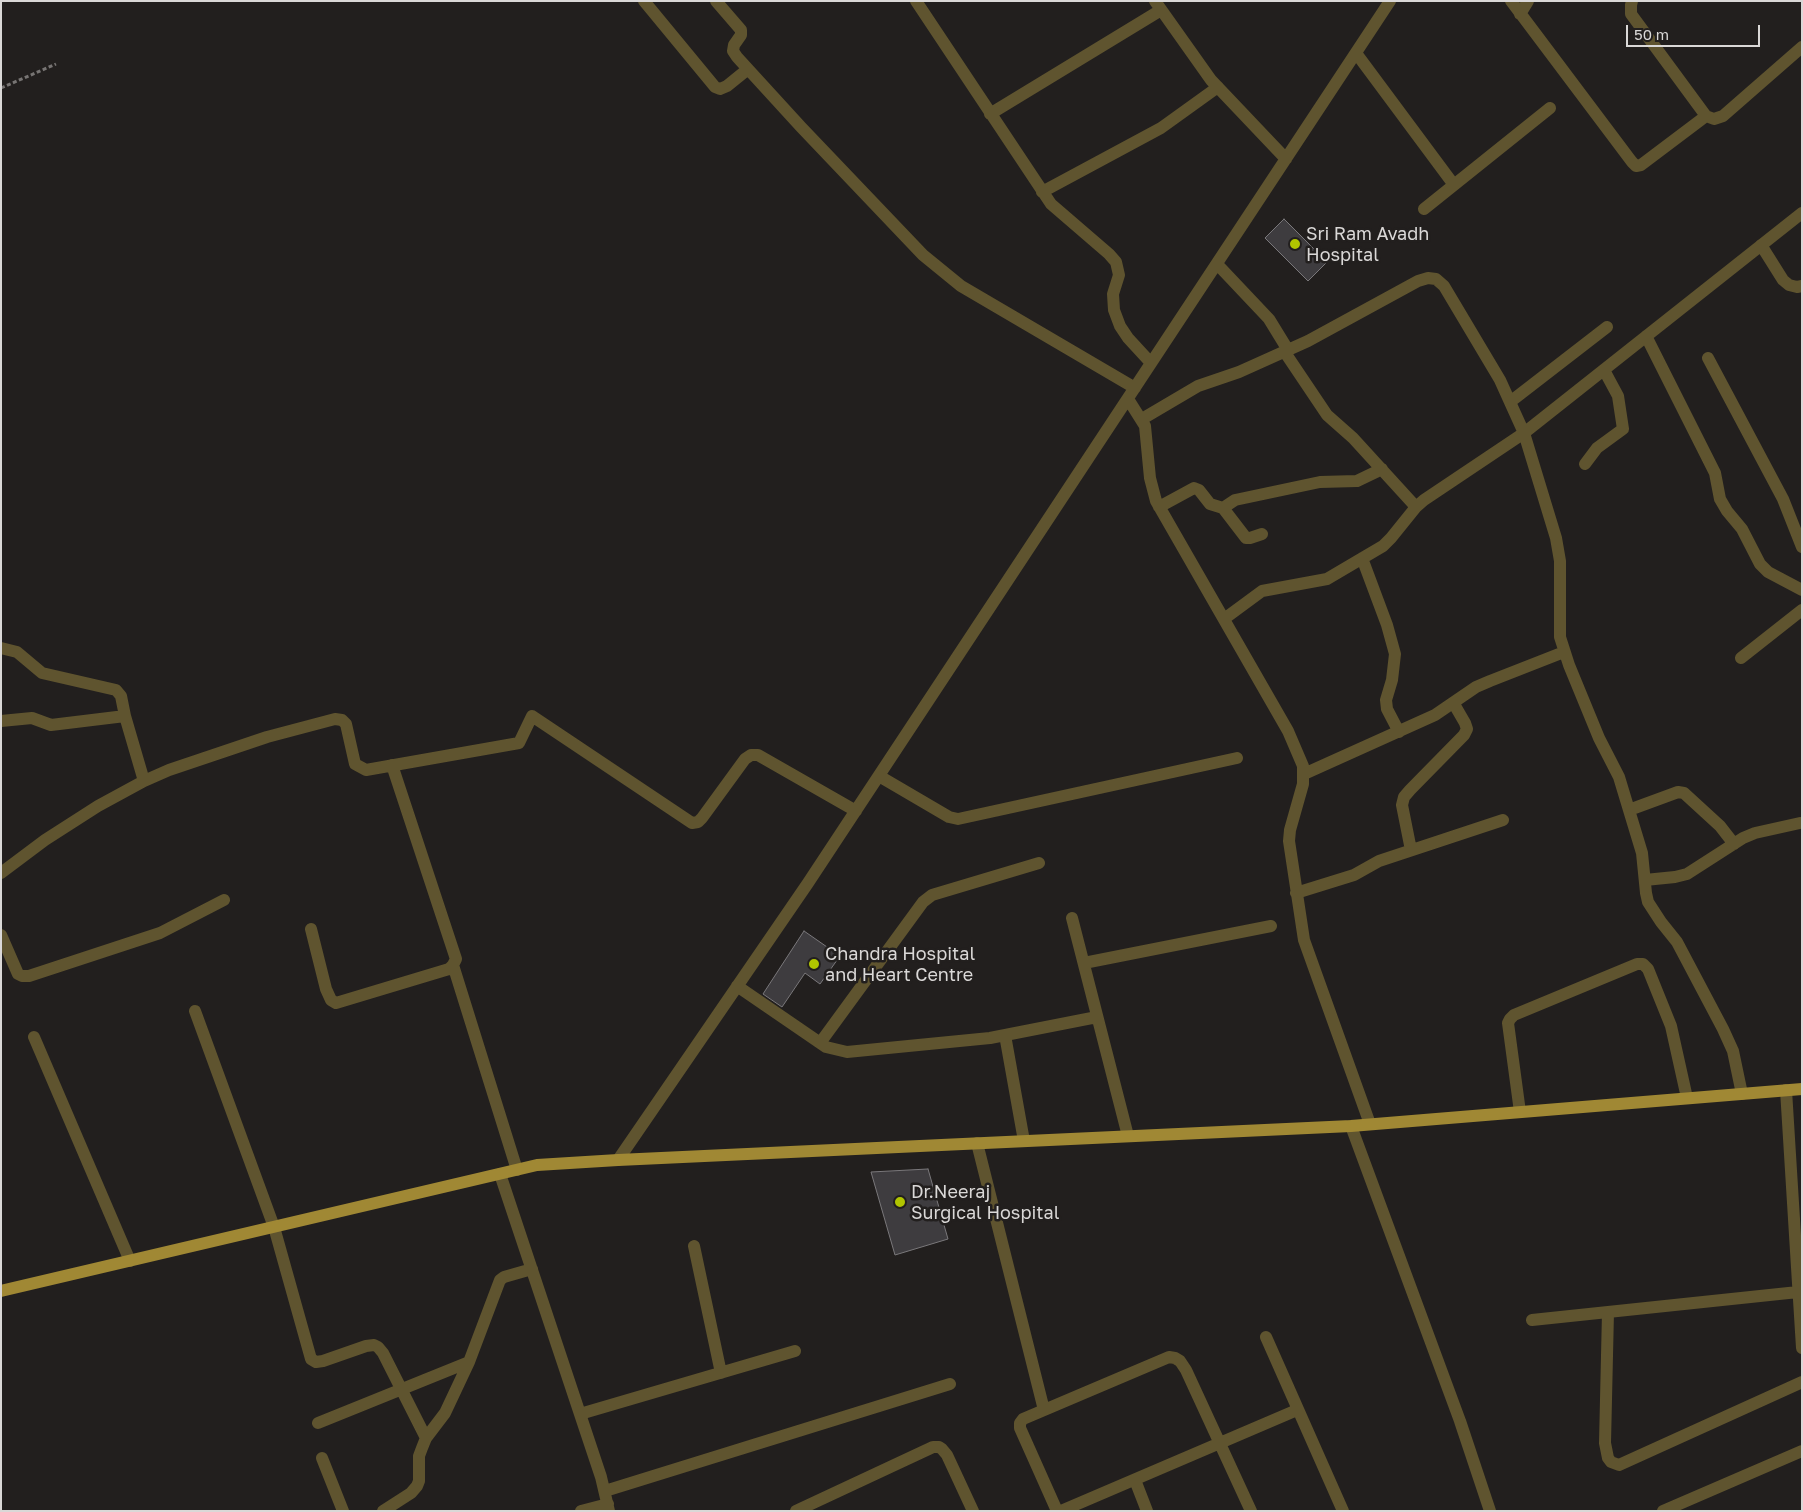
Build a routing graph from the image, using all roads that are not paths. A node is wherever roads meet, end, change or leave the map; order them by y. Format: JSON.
{"nodes":[{"id":1,"x":644,"y":1,"type":"edge"},
{"id":2,"x":716,"y":1,"type":"edge"},
{"id":3,"x":916,"y":1,"type":"edge"},
{"id":4,"x":1390,"y":1,"type":"edge"},
{"id":5,"x":1511,"y":1,"type":"edge"},
{"id":6,"x":1528,"y":1,"type":"edge"},
{"id":7,"x":1632,"y":1,"type":"edge"},
{"id":8,"x":1158,"y":6,"type":"edge"},
{"id":9,"x":1520,"y":14,"type":"junction"},
{"id":10,"x":1802,"y":47,"type":"edge"},
{"id":11,"x":1356,"y":53,"type":"junction"},
{"id":12,"x":748,"y":69,"type":"junction"},
{"id":13,"x":1218,"y":87,"type":"junction"},
{"id":14,"x":1550,"y":108,"type":"dead end"},
{"id":15,"x":990,"y":114,"type":"junction"},
{"id":16,"x":1706,"y":116,"type":"junction"},
{"id":17,"x":1286,"y":159,"type":"junction"},
{"id":18,"x":1454,"y":185,"type":"junction"},
{"id":19,"x":1042,"y":192,"type":"junction"},
{"id":20,"x":1424,"y":209,"type":"dead end"},
{"id":21,"x":1802,"y":213,"type":"edge"},
{"id":22,"x":1761,"y":245,"type":"junction"},
{"id":23,"x":1217,"y":264,"type":"junction"},
{"id":24,"x":1802,"y":286,"type":"edge"},
{"id":25,"x":1606,"y":327,"type":"dead end"},
{"id":26,"x":1646,"y":336,"type":"junction"},
{"id":27,"x":1286,"y":350,"type":"junction"},
{"id":28,"x":1708,"y":358,"type":"dead end"},
{"id":29,"x":1152,"y":363,"type":"junction"},
{"id":30,"x":1604,"y":370,"type":"junction"},
{"id":31,"x":1135,"y":388,"type":"junction"},
{"id":32,"x":1128,"y":399,"type":"junction"},
{"id":33,"x":1510,"y":402,"type":"junction"},
{"id":34,"x":1142,"y":419,"type":"junction"},
{"id":35,"x":1524,"y":433,"type":"junction"},
{"id":36,"x":1585,"y":464,"type":"dead end"},
{"id":37,"x":1382,"y":469,"type":"junction"},
{"id":38,"x":1159,"y":507,"type":"junction"},
{"id":39,"x":1416,"y":507,"type":"junction"},
{"id":40,"x":1223,"y":508,"type":"junction"},
{"id":41,"x":1262,"y":534,"type":"dead end"},
{"id":42,"x":1802,"y":546,"type":"edge"},
{"id":43,"x":1362,"y":558,"type":"junction"},
{"id":44,"x":1802,"y":590,"type":"edge"},
{"id":45,"x":1802,"y":610,"type":"edge"},
{"id":46,"x":1224,"y":619,"type":"junction"},
{"id":47,"x":1,"y":648,"type":"edge"},
{"id":48,"x":1564,"y":652,"type":"junction"},
{"id":49,"x":1741,"y":658,"type":"dead end"},
{"id":50,"x":1454,"y":704,"type":"junction"},
{"id":51,"x":125,"y":716,"type":"junction"},
{"id":52,"x":1,"y":721,"type":"edge"},
{"id":53,"x":1399,"y":732,"type":"junction"},
{"id":54,"x":1237,"y":758,"type":"dead end"},
{"id":55,"x":392,"y":766,"type":"junction"},
{"id":56,"x":1304,"y":774,"type":"junction"},
{"id":57,"x":879,"y":776,"type":"junction"},
{"id":58,"x":144,"y":781,"type":"junction"},
{"id":59,"x":1629,"y":810,"type":"junction"},
{"id":60,"x":856,"y":811,"type":"junction"},
{"id":61,"x":1503,"y":820,"type":"dead end"},
{"id":62,"x":1800,"y":823,"type":"dead end"},
{"id":63,"x":1734,"y":844,"type":"junction"},
{"id":64,"x":1411,"y":850,"type":"junction"},
{"id":65,"x":1039,"y":862,"type":"dead end"},
{"id":66,"x":1,"y":873,"type":"edge"},
{"id":67,"x":1645,"y":880,"type":"junction"},
{"id":68,"x":1296,"y":893,"type":"junction"},
{"id":69,"x":224,"y":900,"type":"dead end"},
{"id":70,"x":1072,"y":918,"type":"dead end"},
{"id":71,"x":1271,"y":926,"type":"dead end"},
{"id":72,"x":311,"y":929,"type":"dead end"},
{"id":73,"x":1,"y":935,"type":"edge"},
{"id":74,"x":1084,"y":963,"type":"junction"},
{"id":75,"x":453,"y":965,"type":"junction"},
{"id":76,"x":737,"y":986,"type":"junction"},
{"id":77,"x":195,"y":1011,"type":"dead end"},
{"id":78,"x":1097,"y":1017,"type":"junction"},
{"id":79,"x":1005,"y":1035,"type":"junction"},
{"id":80,"x":34,"y":1037,"type":"dead end"},
{"id":81,"x":820,"y":1043,"type":"junction"},
{"id":82,"x":1802,"y":1089,"type":"edge"},
{"id":83,"x":1786,"y":1090,"type":"junction"},
{"id":84,"x":1742,"y":1094,"type":"junction"},
{"id":85,"x":1687,"y":1098,"type":"junction"},
{"id":86,"x":1520,"y":1112,"type":"junction"},
{"id":87,"x":1370,"y":1124,"type":"junction"},
{"id":88,"x":1351,"y":1126,"type":"junction"},
{"id":89,"x":1128,"y":1136,"type":"junction"},
{"id":90,"x":1024,"y":1141,"type":"junction"},
{"id":91,"x":977,"y":1143,"type":"junction"},
{"id":92,"x":618,"y":1160,"type":"junction"},
{"id":93,"x":517,"y":1170,"type":"junction"},
{"id":94,"x":500,"y":1174,"type":"junction"},
{"id":95,"x":274,"y":1227,"type":"junction"},
{"id":96,"x":1798,"y":1228,"type":"edge"},
{"id":97,"x":694,"y":1246,"type":"dead end"},
{"id":98,"x":130,"y":1260,"type":"junction"},
{"id":99,"x":532,"y":1269,"type":"junction"},
{"id":100,"x":3,"y":1290,"type":"edge"},
{"id":101,"x":1798,"y":1292,"type":"junction"},
{"id":102,"x":1608,"y":1312,"type":"junction"},
{"id":103,"x":1532,"y":1320,"type":"dead end"},
{"id":104,"x":1266,"y":1337,"type":"dead end"},
{"id":105,"x":1802,"y":1348,"type":"edge"},
{"id":106,"x":795,"y":1351,"type":"dead end"},
{"id":107,"x":469,"y":1362,"type":"junction"},
{"id":108,"x":720,"y":1373,"type":"junction"},
{"id":109,"x":1802,"y":1382,"type":"edge"},
{"id":110,"x":950,"y":1384,"type":"dead end"},
{"id":111,"x":401,"y":1388,"type":"junction"},
{"id":112,"x":1044,"y":1410,"type":"junction"},
{"id":113,"x":1297,"y":1410,"type":"junction"},
{"id":114,"x":580,"y":1414,"type":"junction"},
{"id":115,"x":318,"y":1423,"type":"dead end"},
{"id":116,"x":426,"y":1438,"type":"junction"},
{"id":117,"x":1220,"y":1443,"type":"junction"},
{"id":118,"x":1802,"y":1451,"type":"edge"},
{"id":119,"x":322,"y":1458,"type":"dead end"},
{"id":120,"x":1135,"y":1480,"type":"junction"},
{"id":121,"x":605,"y":1491,"type":"junction"},
{"id":122,"x":609,"y":1507,"type":"edge"},
{"id":123,"x":1063,"y":1510,"type":"edge"},
{"id":124,"x":343,"y":1511,"type":"edge"},
{"id":125,"x":383,"y":1511,"type":"edge"},
{"id":126,"x":582,"y":1511,"type":"edge"},
{"id":127,"x":796,"y":1511,"type":"edge"},
{"id":128,"x":973,"y":1511,"type":"edge"},
{"id":129,"x":1147,"y":1511,"type":"edge"},
{"id":130,"x":1251,"y":1511,"type":"edge"},
{"id":131,"x":1343,"y":1511,"type":"edge"},
{"id":132,"x":1490,"y":1511,"type":"edge"},
{"id":133,"x":1663,"y":1511,"type":"edge"}],
"edges":[{"from":1,"to":12,"type":"street"},
{"from":2,"to":12,"type":"street"},
{"from":3,"to":15,"type":"street"},
{"from":4,"to":11,"type":"street"},
{"from":5,"to":9,"type":"street"},
{"from":6,"to":9,"type":"street"},
{"from":7,"to":16,"type":"street"},
{"from":8,"to":13,"type":"street"},
{"from":8,"to":15,"type":"street"},
{"from":9,"to":16,"type":"street"},
{"from":10,"to":16,"type":"street"},
{"from":11,"to":17,"type":"street"},
{"from":11,"to":18,"type":"street"},
{"from":12,"to":31,"type":"street"},
{"from":13,"to":17,"type":"street"},
{"from":13,"to":19,"type":"street"},
{"from":14,"to":18,"type":"street"},
{"from":15,"to":19,"type":"street"},
{"from":17,"to":23,"type":"street"},
{"from":18,"to":20,"type":"street"},
{"from":19,"to":29,"type":"street"},
{"from":21,"to":22,"type":"street"},
{"from":22,"to":24,"type":"street"},
{"from":22,"to":26,"type":"street"},
{"from":23,"to":27,"type":"street"},
{"from":23,"to":29,"type":"street"},
{"from":25,"to":33,"type":"street"},
{"from":26,"to":30,"type":"street"},
{"from":26,"to":44,"type":"street"},
{"from":27,"to":33,"type":"street"},
{"from":27,"to":34,"type":"street"},
{"from":27,"to":37,"type":"street"},
{"from":28,"to":42,"type":"street"},
{"from":29,"to":31,"type":"street"},
{"from":30,"to":35,"type":"street"},
{"from":30,"to":36,"type":"street"},
{"from":31,"to":32,"type":"street"},
{"from":32,"to":34,"type":"street"},
{"from":32,"to":57,"type":"street"},
{"from":33,"to":35,"type":"street"},
{"from":34,"to":38,"type":"street"},
{"from":35,"to":39,"type":"street"},
{"from":35,"to":48,"type":"street"},
{"from":37,"to":39,"type":"street"},
{"from":37,"to":40,"type":"street"},
{"from":38,"to":40,"type":"street"},
{"from":38,"to":46,"type":"street"},
{"from":39,"to":43,"type":"street"},
{"from":40,"to":41,"type":"street"},
{"from":43,"to":46,"type":"street"},
{"from":43,"to":53,"type":"street"},
{"from":45,"to":49,"type":"street"},
{"from":46,"to":56,"type":"street"},
{"from":47,"to":51,"type":"street"},
{"from":48,"to":50,"type":"street"},
{"from":48,"to":59,"type":"street"},
{"from":50,"to":53,"type":"street"},
{"from":50,"to":64,"type":"street"},
{"from":51,"to":52,"type":"street"},
{"from":51,"to":58,"type":"street"},
{"from":53,"to":56,"type":"street"},
{"from":54,"to":57,"type":"street"},
{"from":55,"to":58,"type":"street"},
{"from":55,"to":60,"type":"street"},
{"from":55,"to":75,"type":"street"},
{"from":56,"to":68,"type":"street"},
{"from":57,"to":60,"type":"street"},
{"from":58,"to":66,"type":"street"},
{"from":59,"to":63,"type":"street"},
{"from":59,"to":67,"type":"street"},
{"from":60,"to":76,"type":"street"},
{"from":61,"to":64,"type":"street"},
{"from":62,"to":63,"type":"street"},
{"from":63,"to":67,"type":"street"},
{"from":64,"to":68,"type":"street"},
{"from":65,"to":81,"type":"street"},
{"from":67,"to":84,"type":"street"},
{"from":68,"to":87,"type":"street"},
{"from":69,"to":73,"type":"street"},
{"from":70,"to":74,"type":"street"},
{"from":71,"to":74,"type":"street"},
{"from":72,"to":75,"type":"street"},
{"from":74,"to":78,"type":"street"},
{"from":75,"to":93,"type":"street"},
{"from":76,"to":81,"type":"street"},
{"from":76,"to":92,"type":"street"},
{"from":77,"to":95,"type":"street"},
{"from":78,"to":79,"type":"street"},
{"from":78,"to":89,"type":"street"},
{"from":79,"to":81,"type":"street"},
{"from":79,"to":90,"type":"street"},
{"from":80,"to":98,"type":"street"},
{"from":82,"to":83,"type":"main road"},
{"from":83,"to":84,"type":"main road"},
{"from":83,"to":96,"type":"street"},
{"from":84,"to":85,"type":"main road"},
{"from":85,"to":86,"type":"main road"},
{"from":85,"to":86,"type":"street"},
{"from":86,"to":87,"type":"main road"},
{"from":87,"to":88,"type":"main road"},
{"from":88,"to":89,"type":"main road"},
{"from":88,"to":132,"type":"street"},
{"from":89,"to":90,"type":"main road"},
{"from":90,"to":91,"type":"main road"},
{"from":91,"to":92,"type":"main road"},
{"from":91,"to":112,"type":"street"},
{"from":92,"to":93,"type":"main road"},
{"from":93,"to":94,"type":"main road"},
{"from":94,"to":95,"type":"main road"},
{"from":94,"to":99,"type":"street"},
{"from":95,"to":98,"type":"main road"},
{"from":95,"to":111,"type":"street"},
{"from":96,"to":101,"type":"street"},
{"from":97,"to":108,"type":"street"},
{"from":98,"to":100,"type":"main road"},
{"from":99,"to":107,"type":"street"},
{"from":99,"to":114,"type":"street"},
{"from":101,"to":102,"type":"street"},
{"from":101,"to":105,"type":"street"},
{"from":102,"to":103,"type":"street"},
{"from":102,"to":109,"type":"street"},
{"from":104,"to":113,"type":"street"},
{"from":106,"to":108,"type":"street"},
{"from":107,"to":111,"type":"street"},
{"from":107,"to":116,"type":"street"},
{"from":108,"to":114,"type":"street"},
{"from":110,"to":121,"type":"street"},
{"from":111,"to":115,"type":"street"},
{"from":111,"to":116,"type":"street"},
{"from":112,"to":117,"type":"street"},
{"from":112,"to":123,"type":"street"},
{"from":113,"to":117,"type":"street"},
{"from":113,"to":131,"type":"street"},
{"from":114,"to":121,"type":"street"},
{"from":116,"to":125,"type":"street"},
{"from":117,"to":120,"type":"street"},
{"from":117,"to":130,"type":"street"},
{"from":118,"to":133,"type":"street"},
{"from":119,"to":124,"type":"street"},
{"from":120,"to":123,"type":"street"},
{"from":120,"to":129,"type":"street"},
{"from":121,"to":122,"type":"street"},
{"from":122,"to":126,"type":"street"},
{"from":127,"to":128,"type":"street"}]}
